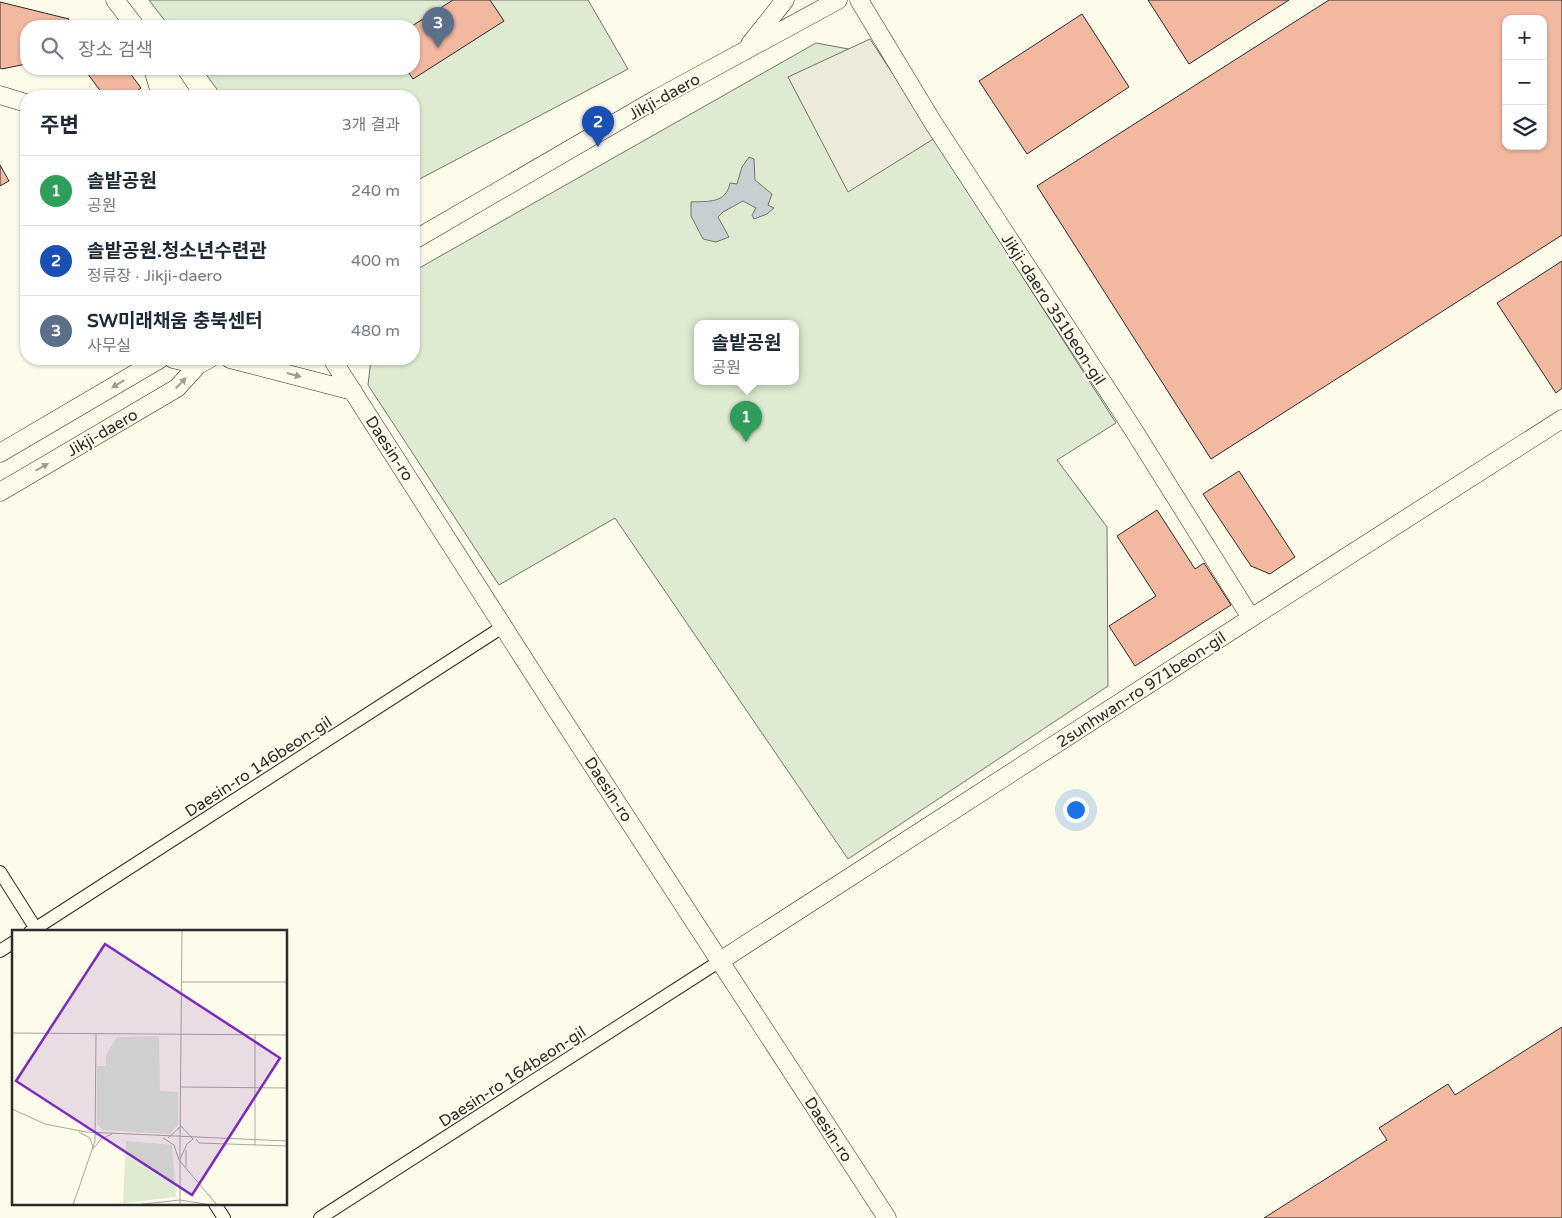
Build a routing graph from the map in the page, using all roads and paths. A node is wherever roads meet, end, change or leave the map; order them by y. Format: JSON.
{"nodes":[{"id":1,"x":115,"y":0,"type":"edge"},
{"id":2,"x":785,"y":0,"type":"edge"},
{"id":3,"x":838,"y":0,"type":"edge"},
{"id":4,"x":859,"y":0,"type":"edge"},
{"id":5,"x":130,"y":20,"type":"edge"},
{"id":6,"x":744,"y":52,"type":"junction"},
{"id":7,"x":154,"y":75,"type":"edge"},
{"id":8,"x":168,"y":75,"type":"edge"},
{"id":9,"x":159,"y":90,"type":"edge"},
{"id":10,"x":178,"y":90,"type":"edge"},
{"id":11,"x":0,"y":95,"type":"edge"},
{"id":12,"x":20,"y":100,"type":"edge"},
{"id":13,"x":420,"y":235,"type":"edge"},
{"id":14,"x":150,"y":365,"type":"edge"},
{"id":15,"x":200,"y":365,"type":"edge"},
{"id":16,"x":258,"y":365,"type":"edge"},
{"id":17,"x":336,"y":365,"type":"edge"},
{"id":18,"x":349,"y":365,"type":"edge"},
{"id":19,"x":348,"y":384,"type":"junction"},
{"id":20,"x":1562,"y":419,"type":"edge"},
{"id":21,"x":0,"y":453,"type":"edge"},
{"id":22,"x":0,"y":492,"type":"edge"},
{"id":23,"x":1251,"y":618,"type":"junction"},
{"id":24,"x":504,"y":626,"type":"junction"},
{"id":25,"x":0,"y":872,"type":"edge"},
{"id":26,"x":35,"y":930,"type":"edge"},
{"id":27,"x":12,"y":943,"type":"edge"},
{"id":28,"x":0,"y":951,"type":"edge"},
{"id":29,"x":720,"y":961,"type":"junction"},
{"id":30,"x":217,"y":1206,"type":"edge"},
{"id":31,"x":224,"y":1218,"type":"edge"},
{"id":32,"x":320,"y":1218,"type":"edge"},
{"id":33,"x":887,"y":1218,"type":"edge"}],
"edges":[{"from":1,"to":5,"type":"street"},
{"from":2,"to":6,"type":"street"},
{"from":3,"to":6,"type":"street","name":"Jikji-daero"},
{"from":4,"to":23,"type":"street","name":"Jikji-daero 351beon-gil"},
{"from":6,"to":13,"type":"street","name":"Jikji-daero"},
{"from":7,"to":9,"type":"street"},
{"from":8,"to":10,"type":"street"},
{"from":11,"to":12,"type":"street"},
{"from":14,"to":21,"type":"street","name":"Jikji-daero","one_way":true},
{"from":22,"to":15,"type":"street","name":"Jikji-daero","one_way":true},
{"from":16,"to":19,"type":"street","one_way":true},
{"from":17,"to":19,"type":"street","name":"Daesin-ro"},
{"from":18,"to":19,"type":"street"},
{"from":19,"to":24,"type":"street","name":"Daesin-ro"},
{"from":20,"to":23,"type":"street","name":"2sunhwan-ro 971beon-gil"},
{"from":23,"to":29,"type":"street","name":"2sunhwan-ro 971beon-gil"},
{"from":24,"to":26,"type":"street","name":"Daesin-ro 146beon-gil"},
{"from":24,"to":29,"type":"street","name":"Daesin-ro"},
{"from":25,"to":26,"type":"street"},
{"from":27,"to":28,"type":"street"},
{"from":29,"to":32,"type":"street","name":"Daesin-ro 164beon-gil"},
{"from":29,"to":33,"type":"street","name":"Daesin-ro"},
{"from":30,"to":31,"type":"street"}]}
